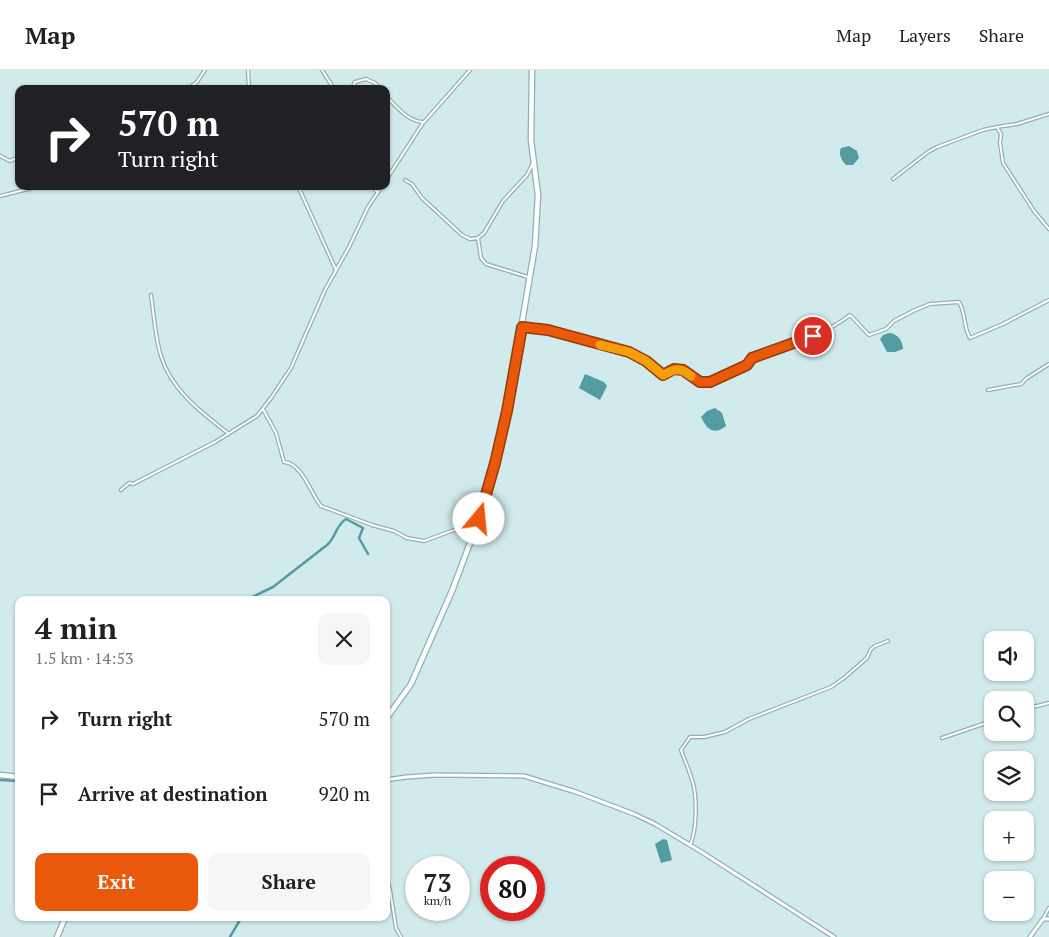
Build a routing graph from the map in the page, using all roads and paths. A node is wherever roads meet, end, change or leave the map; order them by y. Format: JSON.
{"nodes":[{"id":1,"x":205,"y":70,"type":"edge"},
{"id":2,"x":248,"y":70,"type":"edge"},
{"id":3,"x":322,"y":70,"type":"edge"},
{"id":4,"x":470,"y":70,"type":"edge"},
{"id":5,"x":532,"y":70,"type":"edge"},
{"id":6,"x":193,"y":85,"type":"edge"},
{"id":7,"x":249,"y":85,"type":"edge"},
{"id":8,"x":331,"y":85,"type":"edge"},
{"id":9,"x":354,"y":85,"type":"edge"},
{"id":10,"x":377,"y":85,"type":"edge"},
{"id":11,"x":390,"y":100,"type":"edge"},
{"id":12,"x":1049,"y":114,"type":"edge"},
{"id":13,"x":424,"y":122,"type":"junction"},
{"id":14,"x":997,"y":127,"type":"junction"},
{"id":15,"x":0,"y":156,"type":"edge"},
{"id":16,"x":15,"y":158,"type":"edge"},
{"id":17,"x":534,"y":162,"type":"junction"},
{"id":18,"x":390,"y":174,"type":"edge"},
{"id":19,"x":405,"y":180,"type":"dead end"},
{"id":20,"x":893,"y":180,"type":"dead end"},
{"id":21,"x":24,"y":190,"type":"edge"},
{"id":22,"x":300,"y":190,"type":"edge"},
{"id":23,"x":378,"y":192,"type":"edge"},
{"id":24,"x":0,"y":196,"type":"edge"},
{"id":25,"x":1049,"y":229,"type":"edge"},
{"id":26,"x":478,"y":238,"type":"junction"},
{"id":27,"x":336,"y":270,"type":"junction"},
{"id":28,"x":531,"y":278,"type":"junction"},
{"id":29,"x":151,"y":295,"type":"dead end"},
{"id":30,"x":1049,"y":300,"type":"edge"},
{"id":31,"x":522,"y":327,"type":"junction"},
{"id":32,"x":1049,"y":364,"type":"edge"},
{"id":33,"x":988,"y":390,"type":"dead end"},
{"id":34,"x":263,"y":409,"type":"junction"},
{"id":35,"x":229,"y":434,"type":"junction"},
{"id":36,"x":121,"y":490,"type":"dead end"},
{"id":37,"x":479,"y":519,"type":"junction"},
{"id":38,"x":888,"y":641,"type":"dead end"},
{"id":39,"x":1049,"y":703,"type":"edge"},
{"id":40,"x":1034,"y":707,"type":"edge"},
{"id":41,"x":390,"y":713,"type":"edge"},
{"id":42,"x":984,"y":724,"type":"edge"},
{"id":43,"x":942,"y":738,"type":"dead end"},
{"id":44,"x":0,"y":775,"type":"edge"},
{"id":45,"x":15,"y":777,"type":"edge"},
{"id":46,"x":390,"y":779,"type":"edge"},
{"id":47,"x":690,"y":845,"type":"junction"},
{"id":48,"x":390,"y":890,"type":"edge"},
{"id":49,"x":1049,"y":908,"type":"edge"},
{"id":50,"x":1043,"y":919,"type":"junction"},
{"id":51,"x":1049,"y":919,"type":"edge"},
{"id":52,"x":64,"y":921,"type":"edge"},
{"id":53,"x":57,"y":937,"type":"edge"},
{"id":54,"x":401,"y":937,"type":"edge"},
{"id":55,"x":834,"y":937,"type":"edge"},
{"id":56,"x":1030,"y":937,"type":"edge"}],
"edges":[{"from":1,"to":6,"type":"street"},
{"from":2,"to":7,"type":"street"},
{"from":3,"to":8,"type":"street"},
{"from":4,"to":13,"type":"street"},
{"from":5,"to":17,"type":"highway"},
{"from":9,"to":10,"type":"street"},
{"from":11,"to":13,"type":"street"},
{"from":12,"to":14,"type":"street"},
{"from":13,"to":18,"type":"street"},
{"from":14,"to":20,"type":"street"},
{"from":14,"to":25,"type":"street"},
{"from":15,"to":16,"type":"street"},
{"from":17,"to":26,"type":"street"},
{"from":17,"to":28,"type":"highway"},
{"from":19,"to":26,"type":"street"},
{"from":21,"to":24,"type":"street"},
{"from":22,"to":27,"type":"street"},
{"from":23,"to":27,"type":"street"},
{"from":26,"to":28,"type":"street"},
{"from":27,"to":34,"type":"street"},
{"from":28,"to":31,"type":"highway"},
{"from":29,"to":35,"type":"street"},
{"from":30,"to":31,"type":"street"},
{"from":31,"to":37,"type":"highway"},
{"from":32,"to":33,"type":"street"},
{"from":34,"to":35,"type":"street"},
{"from":34,"to":37,"type":"street"},
{"from":35,"to":36,"type":"street"},
{"from":37,"to":41,"type":"highway"},
{"from":38,"to":47,"type":"street"},
{"from":39,"to":40,"type":"street"},
{"from":42,"to":43,"type":"street"},
{"from":44,"to":45,"type":"highway"},
{"from":46,"to":47,"type":"main road"},
{"from":47,"to":55,"type":"main road"},
{"from":48,"to":54,"type":"street"},
{"from":49,"to":50,"type":"street"},
{"from":50,"to":51,"type":"main road"},
{"from":50,"to":56,"type":"main road"},
{"from":52,"to":53,"type":"highway"}]}
